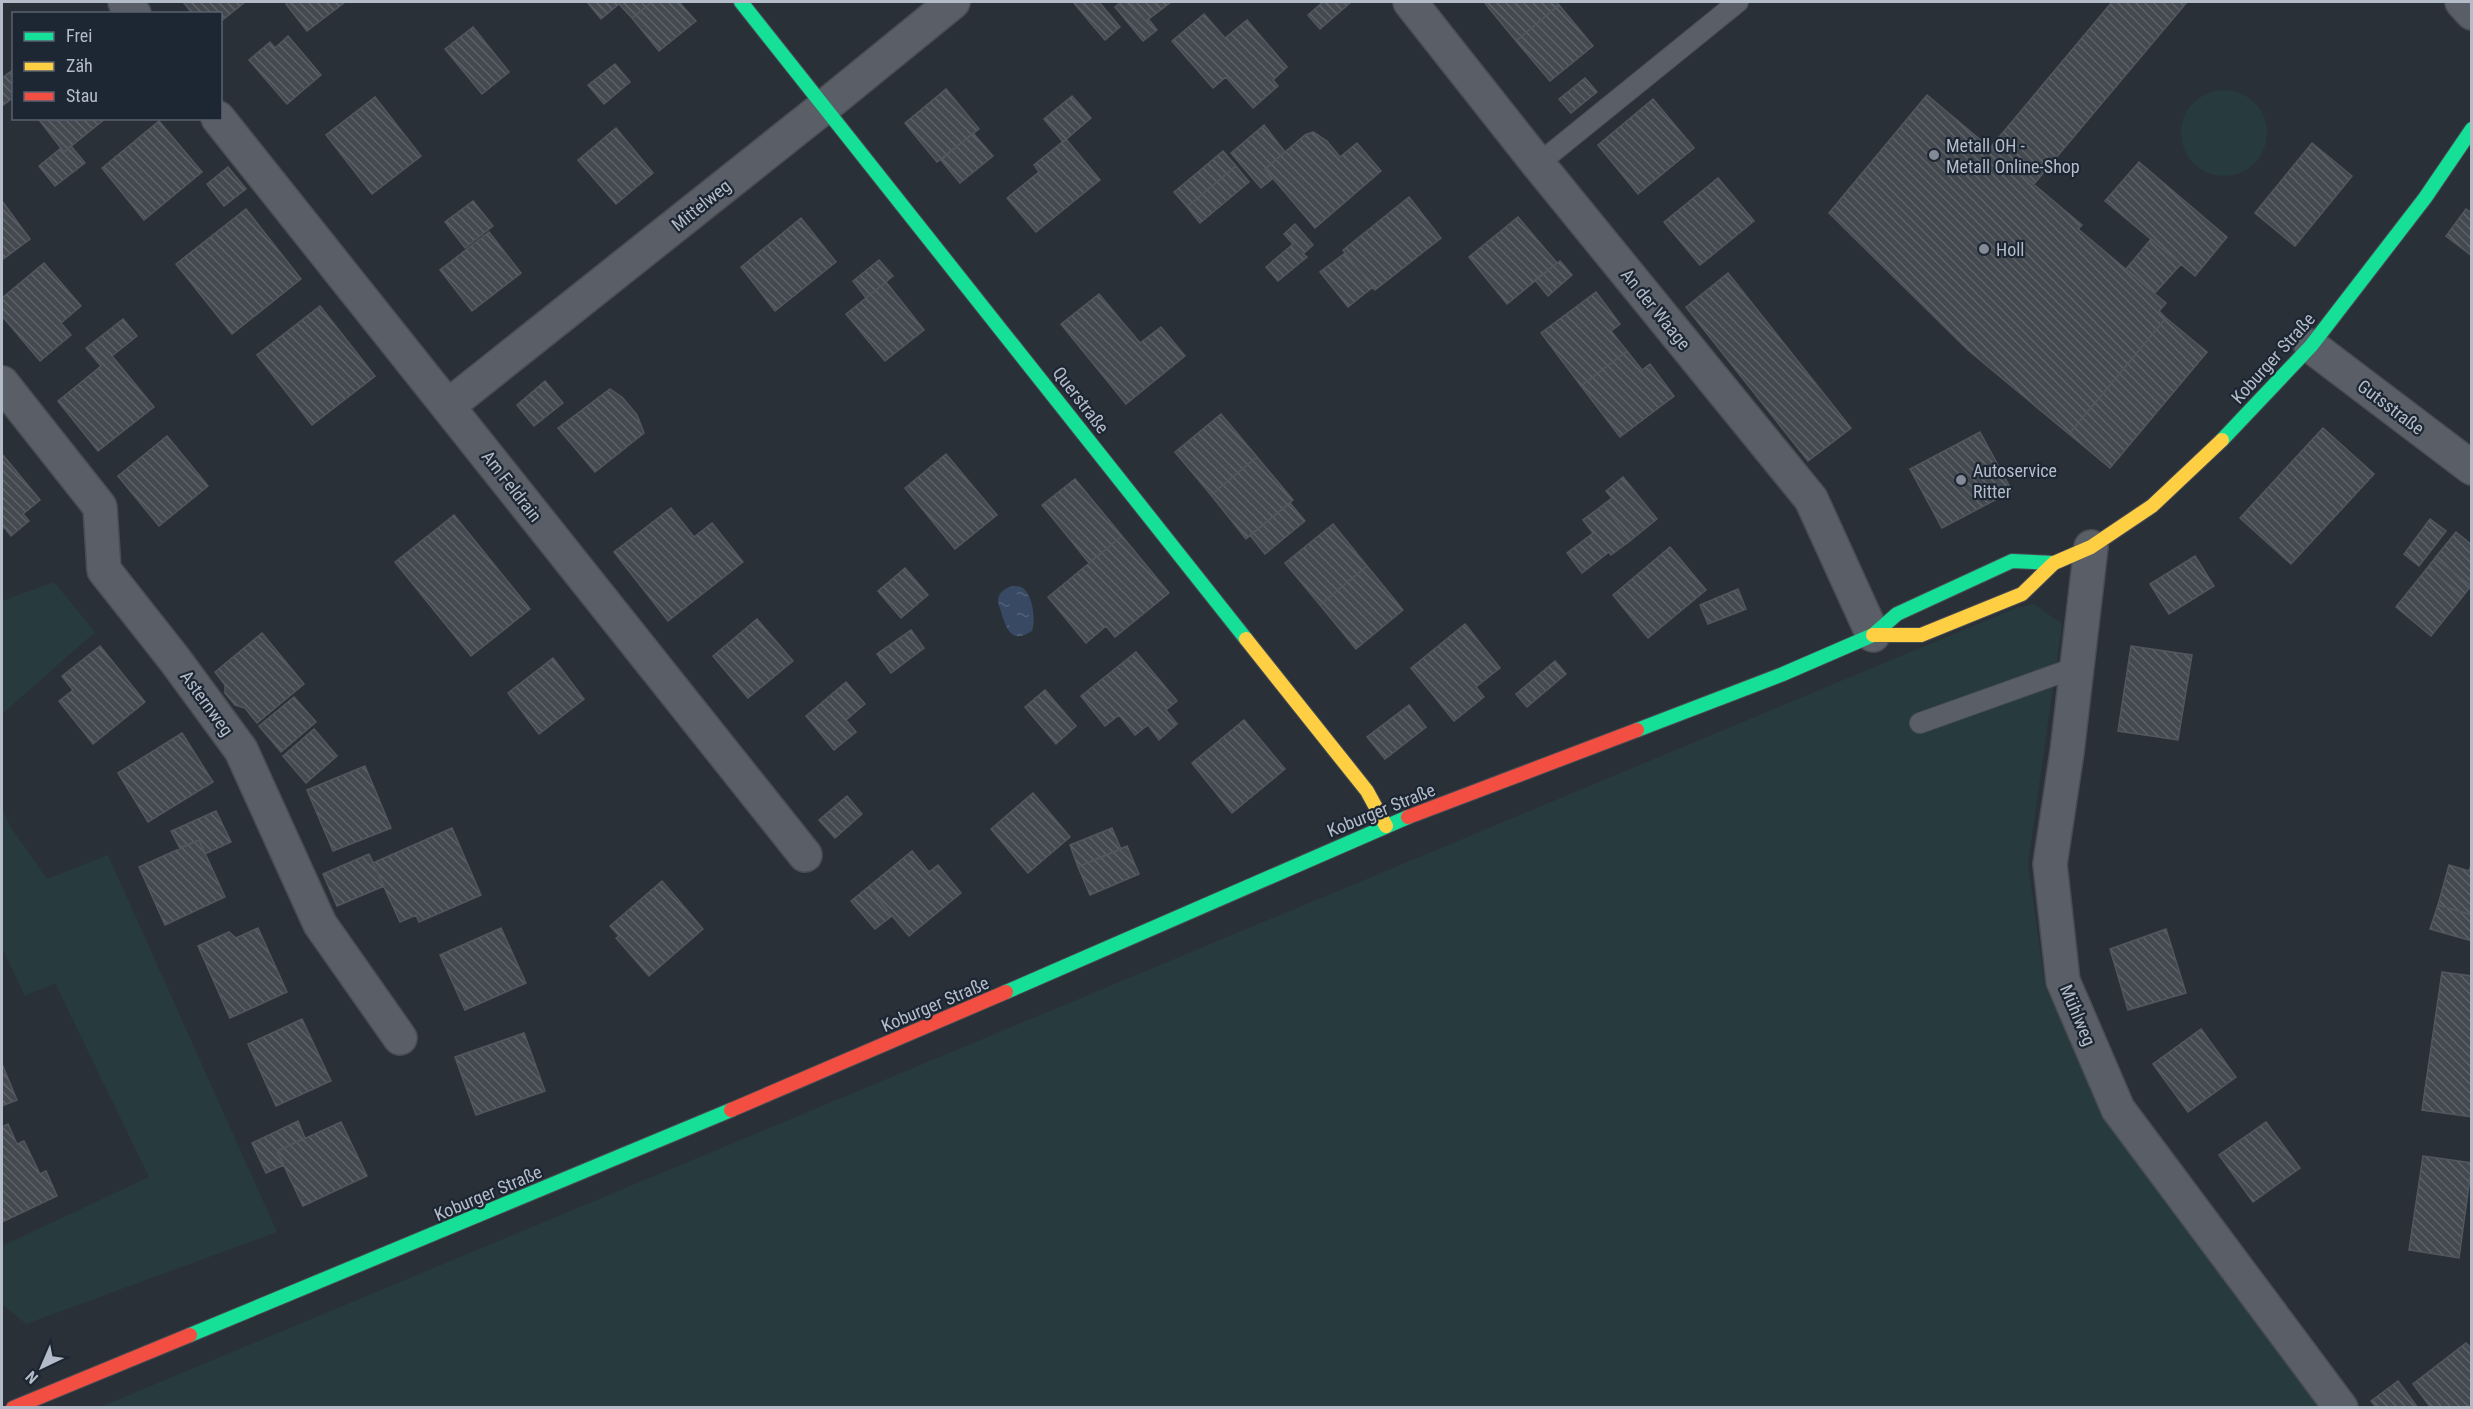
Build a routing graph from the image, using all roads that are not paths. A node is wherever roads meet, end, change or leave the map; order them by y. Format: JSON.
{"nodes":[{"id":1,"x":741,"y":2,"type":"edge"},
{"id":2,"x":952,"y":2,"type":"edge"},
{"id":3,"x":1410,"y":2,"type":"edge"},
{"id":4,"x":1738,"y":2,"type":"edge"},
{"id":5,"x":2462,"y":2,"type":"edge"},
{"id":6,"x":2472,"y":13,"type":"edge"},
{"id":7,"x":825,"y":107,"type":"junction"},
{"id":8,"x":220,"y":120,"type":"edge"},
{"id":9,"x":2472,"y":129,"type":"edge"},
{"id":10,"x":1538,"y":164,"type":"junction"},
{"id":11,"x":2311,"y":346,"type":"junction"},
{"id":12,"x":2,"y":383,"type":"edge"},
{"id":13,"x":448,"y":406,"type":"junction"},
{"id":14,"x":2472,"y":468,"type":"edge"},
{"id":15,"x":2091,"y":547,"type":"junction"},
{"id":16,"x":2054,"y":563,"type":"junction"},
{"id":17,"x":1873,"y":635,"type":"junction"},
{"id":18,"x":2077,"y":667,"type":"junction"},
{"id":19,"x":1920,"y":723,"type":"dead end"},
{"id":20,"x":1386,"y":826,"type":"junction"},
{"id":21,"x":805,"y":855,"type":"dead end"},
{"id":22,"x":400,"y":1038,"type":"dead end"},
{"id":23,"x":12,"y":1407,"type":"edge"},
{"id":24,"x":2341,"y":1407,"type":"edge"}],
"edges":[{"from":1,"to":7,"type":"main road","name":"Querstraße"},
{"from":2,"to":7,"type":"street","name":"Mittelweg"},
{"from":3,"to":10,"type":"street","name":"An der Waage"},
{"from":4,"to":10,"type":"lane"},
{"from":5,"to":6,"type":"street"},
{"from":7,"to":13,"type":"street","name":"Mittelweg"},
{"from":7,"to":20,"type":"main road","name":"Querstraße"},
{"from":8,"to":13,"type":"street","name":"Am Feldrain"},
{"from":9,"to":11,"type":"main road","name":"Koburger Straße"},
{"from":10,"to":17,"type":"street","name":"An der Waage"},
{"from":11,"to":14,"type":"street","name":"Gutsstraße"},
{"from":11,"to":15,"type":"main road","name":"Koburger Straße"},
{"from":12,"to":22,"type":"street","name":"Asternweg"},
{"from":13,"to":21,"type":"street","name":"Am Feldrain"},
{"from":15,"to":16,"type":"main road","name":"Koburger Straße"},
{"from":15,"to":18,"type":"street","name":"Mühlweg"},
{"from":16,"to":17,"type":"main road","name":"Koburger Straße"},
{"from":16,"to":17,"type":"main road","name":"Koburger Straße"},
{"from":17,"to":20,"type":"main road","name":"Koburger Straße"},
{"from":18,"to":19,"type":"lane"},
{"from":18,"to":24,"type":"street","name":"Mühlweg"},
{"from":20,"to":23,"type":"main road","name":"Koburger Straße"}]}
